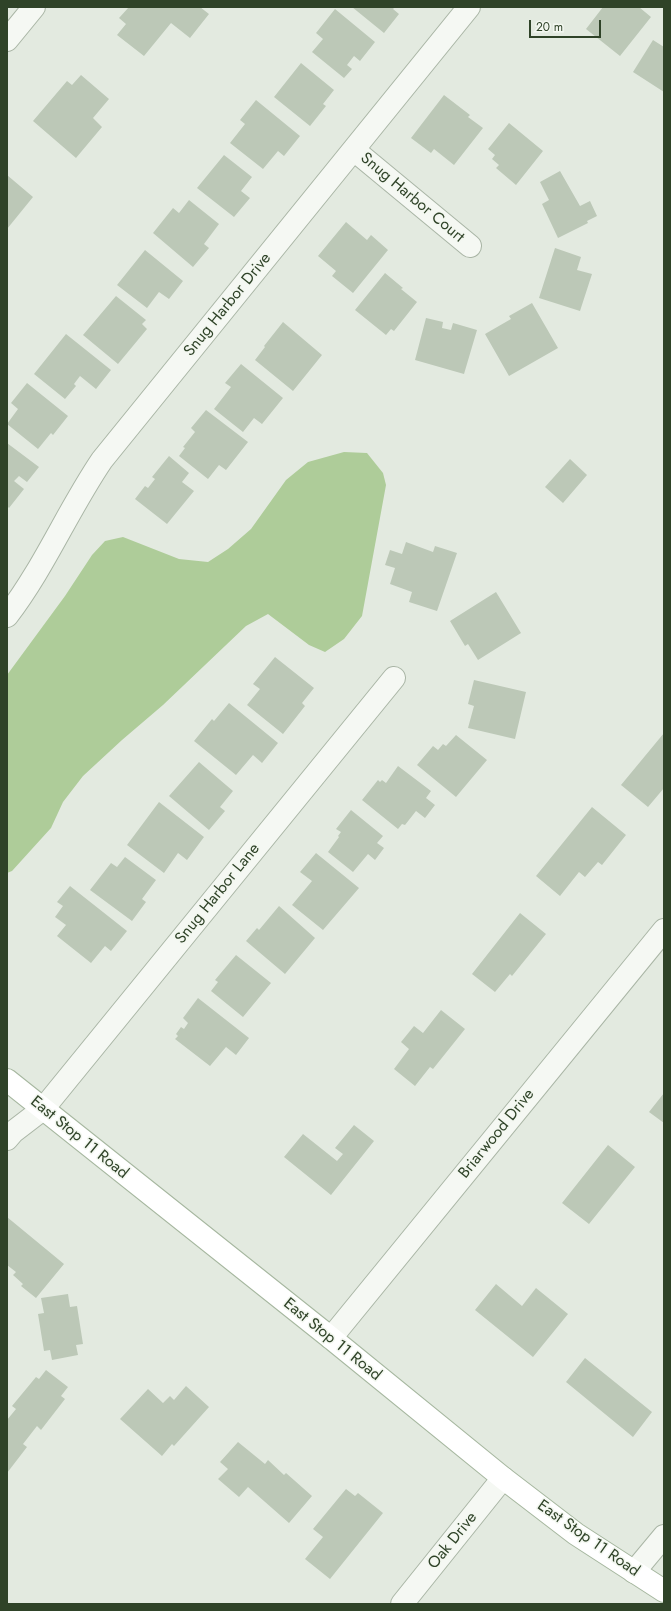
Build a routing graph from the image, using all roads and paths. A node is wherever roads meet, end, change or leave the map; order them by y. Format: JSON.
{"nodes":[{"id":1,"x":34,"y":7,"type":"edge"},
{"id":2,"x":469,"y":7,"type":"edge"},
{"id":3,"x":7,"y":40,"type":"edge"},
{"id":4,"x":354,"y":150,"type":"junction"},
{"id":5,"x":470,"y":246,"type":"dead end"},
{"id":6,"x":7,"y":616,"type":"edge"},
{"id":7,"x":394,"y":678,"type":"dead end"},
{"id":8,"x":664,"y":930,"type":"edge"},
{"id":9,"x":7,"y":1080,"type":"edge"},
{"id":10,"x":43,"y":1110,"type":"junction"},
{"id":11,"x":7,"y":1139,"type":"edge"},
{"id":12,"x":331,"y":1338,"type":"junction"},
{"id":13,"x":503,"y":1478,"type":"junction"},
{"id":14,"x":664,"y":1536,"type":"edge"},
{"id":15,"x":634,"y":1572,"type":"junction"},
{"id":16,"x":664,"y":1591,"type":"edge"},
{"id":17,"x":402,"y":1604,"type":"edge"}],
"edges":[{"from":1,"to":3,"type":"street"},
{"from":2,"to":4,"type":"street","name":"Snug Harbor Drive"},
{"from":4,"to":5,"type":"street","name":"Snug Harbor Court"},
{"from":4,"to":6,"type":"street","name":"Snug Harbor Drive"},
{"from":7,"to":10,"type":"street","name":"Snug Harbor Lane"},
{"from":8,"to":12,"type":"street","name":"Briarwood Drive"},
{"from":9,"to":10,"type":"main road","name":"East Stop 11 Road"},
{"from":10,"to":11,"type":"street","name":"Snug Harbor Lane"},
{"from":10,"to":12,"type":"main road","name":"East Stop 11 Road"},
{"from":12,"to":13,"type":"main road","name":"East Stop 11 Road"},
{"from":13,"to":15,"type":"main road","name":"East Stop 11 Road"},
{"from":13,"to":17,"type":"street","name":"Oak Drive"},
{"from":14,"to":15,"type":"street"},
{"from":15,"to":16,"type":"main road","name":"East Stop 11 Road"}]}
